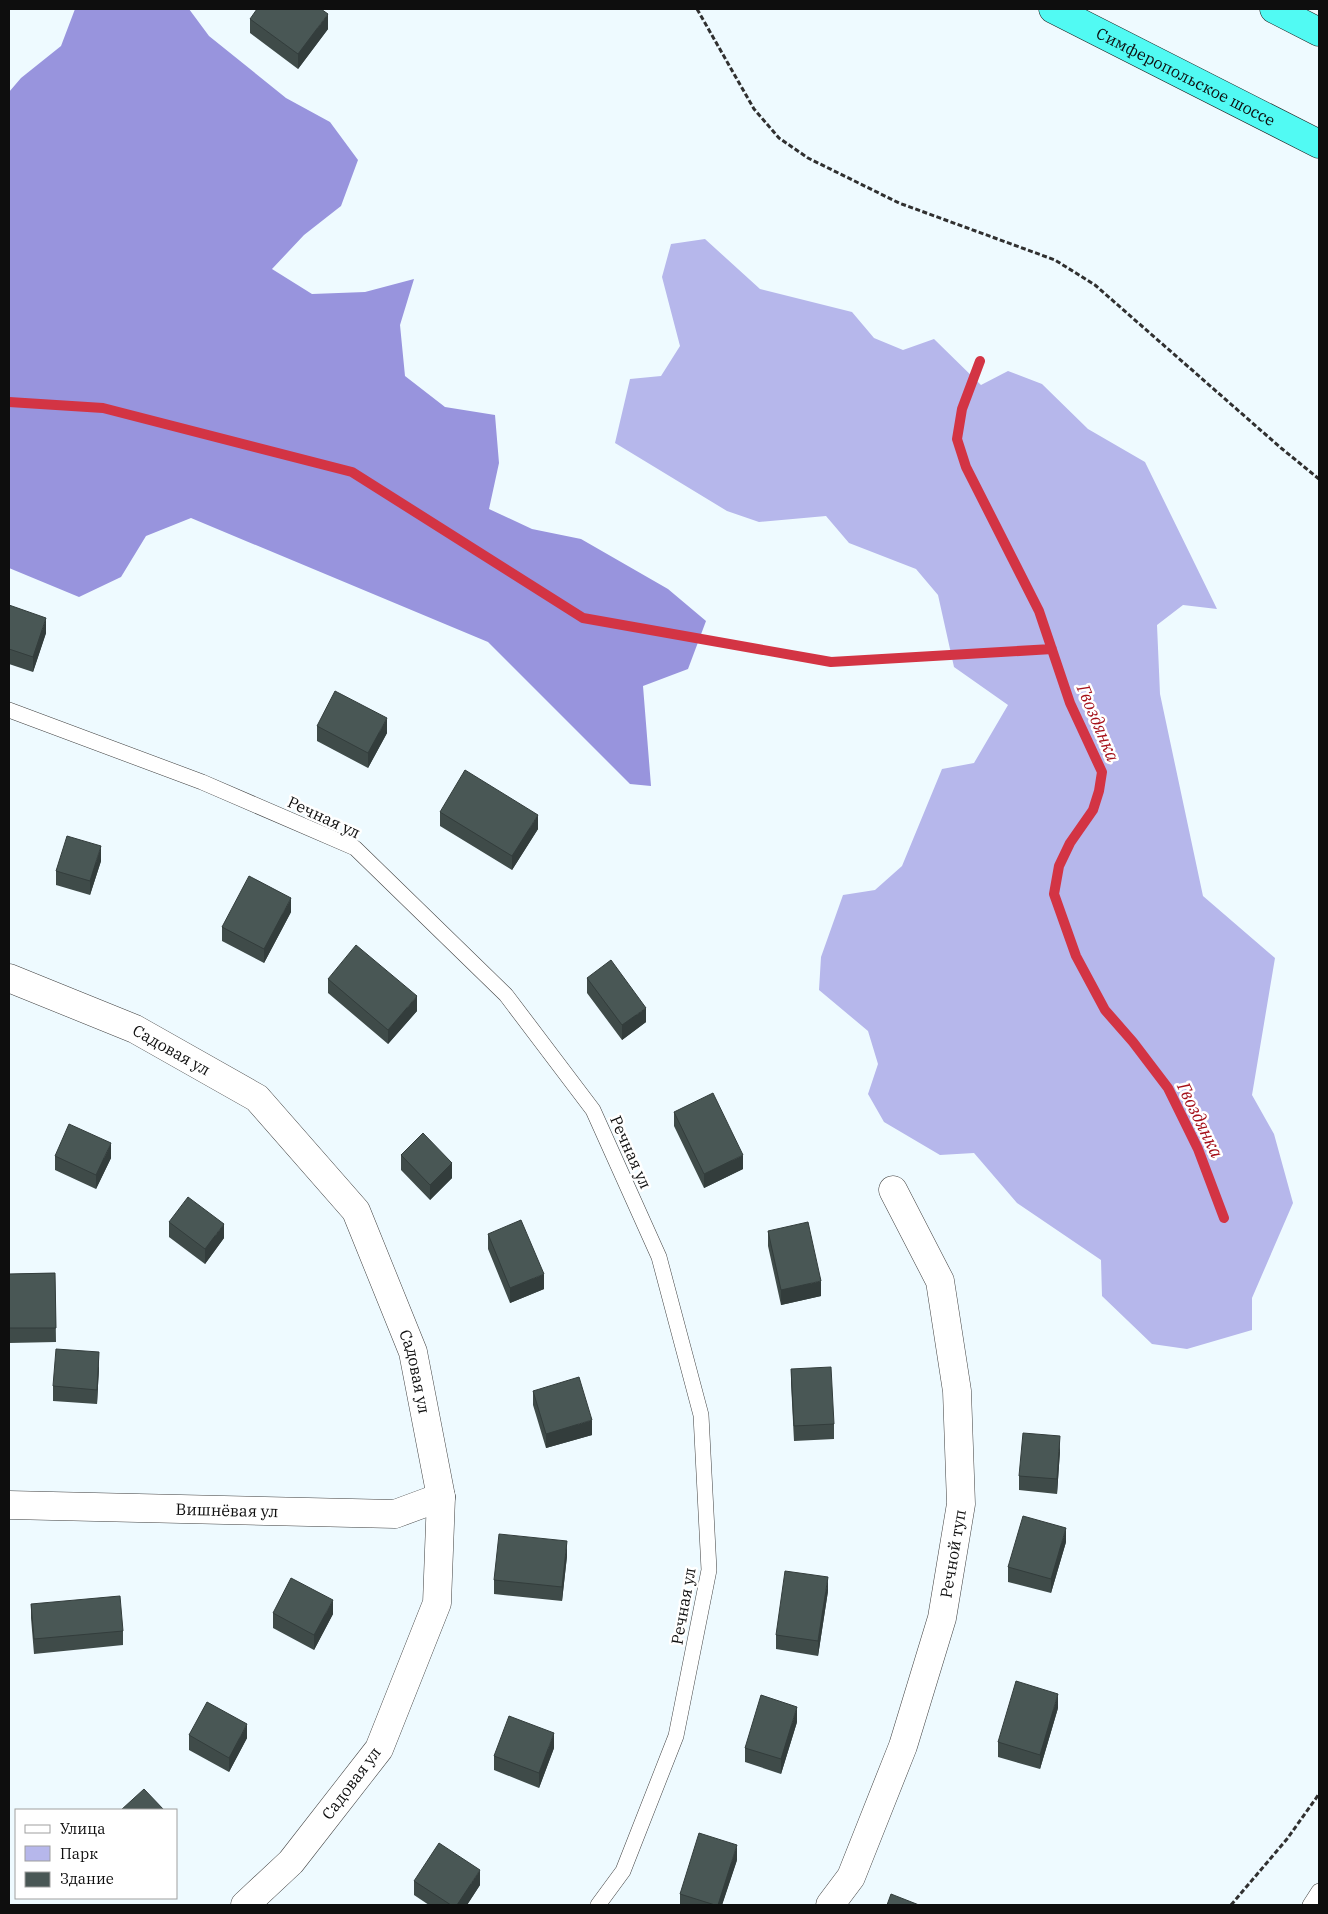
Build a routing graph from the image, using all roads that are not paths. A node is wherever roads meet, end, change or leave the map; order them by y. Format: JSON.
{"nodes":[{"id":1,"x":1053,"y":9,"type":"edge"},
{"id":2,"x":1274,"y":9,"type":"edge"},
{"id":3,"x":1319,"y":32,"type":"edge"},
{"id":4,"x":1319,"y":144,"type":"edge"},
{"id":5,"x":9,"y":710,"type":"edge"},
{"id":6,"x":9,"y":978,"type":"edge"},
{"id":7,"x":894,"y":1190,"type":"dead end"},
{"id":8,"x":441,"y":1497,"type":"junction"},
{"id":9,"x":9,"y":1505,"type":"edge"},
{"id":10,"x":1319,"y":1891,"type":"edge"},
{"id":11,"x":245,"y":1905,"type":"edge"},
{"id":12,"x":598,"y":1905,"type":"edge"},
{"id":13,"x":830,"y":1905,"type":"edge"},
{"id":14,"x":1310,"y":1905,"type":"edge"}],
"edges":[{"from":1,"to":4,"type":"highway","name":"Симферопольское шоссе"},
{"from":2,"to":3,"type":"highway"},
{"from":5,"to":12,"type":"lane","name":"Речная ул"},
{"from":6,"to":8,"type":"street","name":"Садовая ул"},
{"from":7,"to":13,"type":"street","name":"Речной туп"},
{"from":8,"to":9,"type":"street","name":"Вишнёвая ул"},
{"from":8,"to":11,"type":"street","name":"Садовая ул"},
{"from":10,"to":14,"type":"lane"}]}
